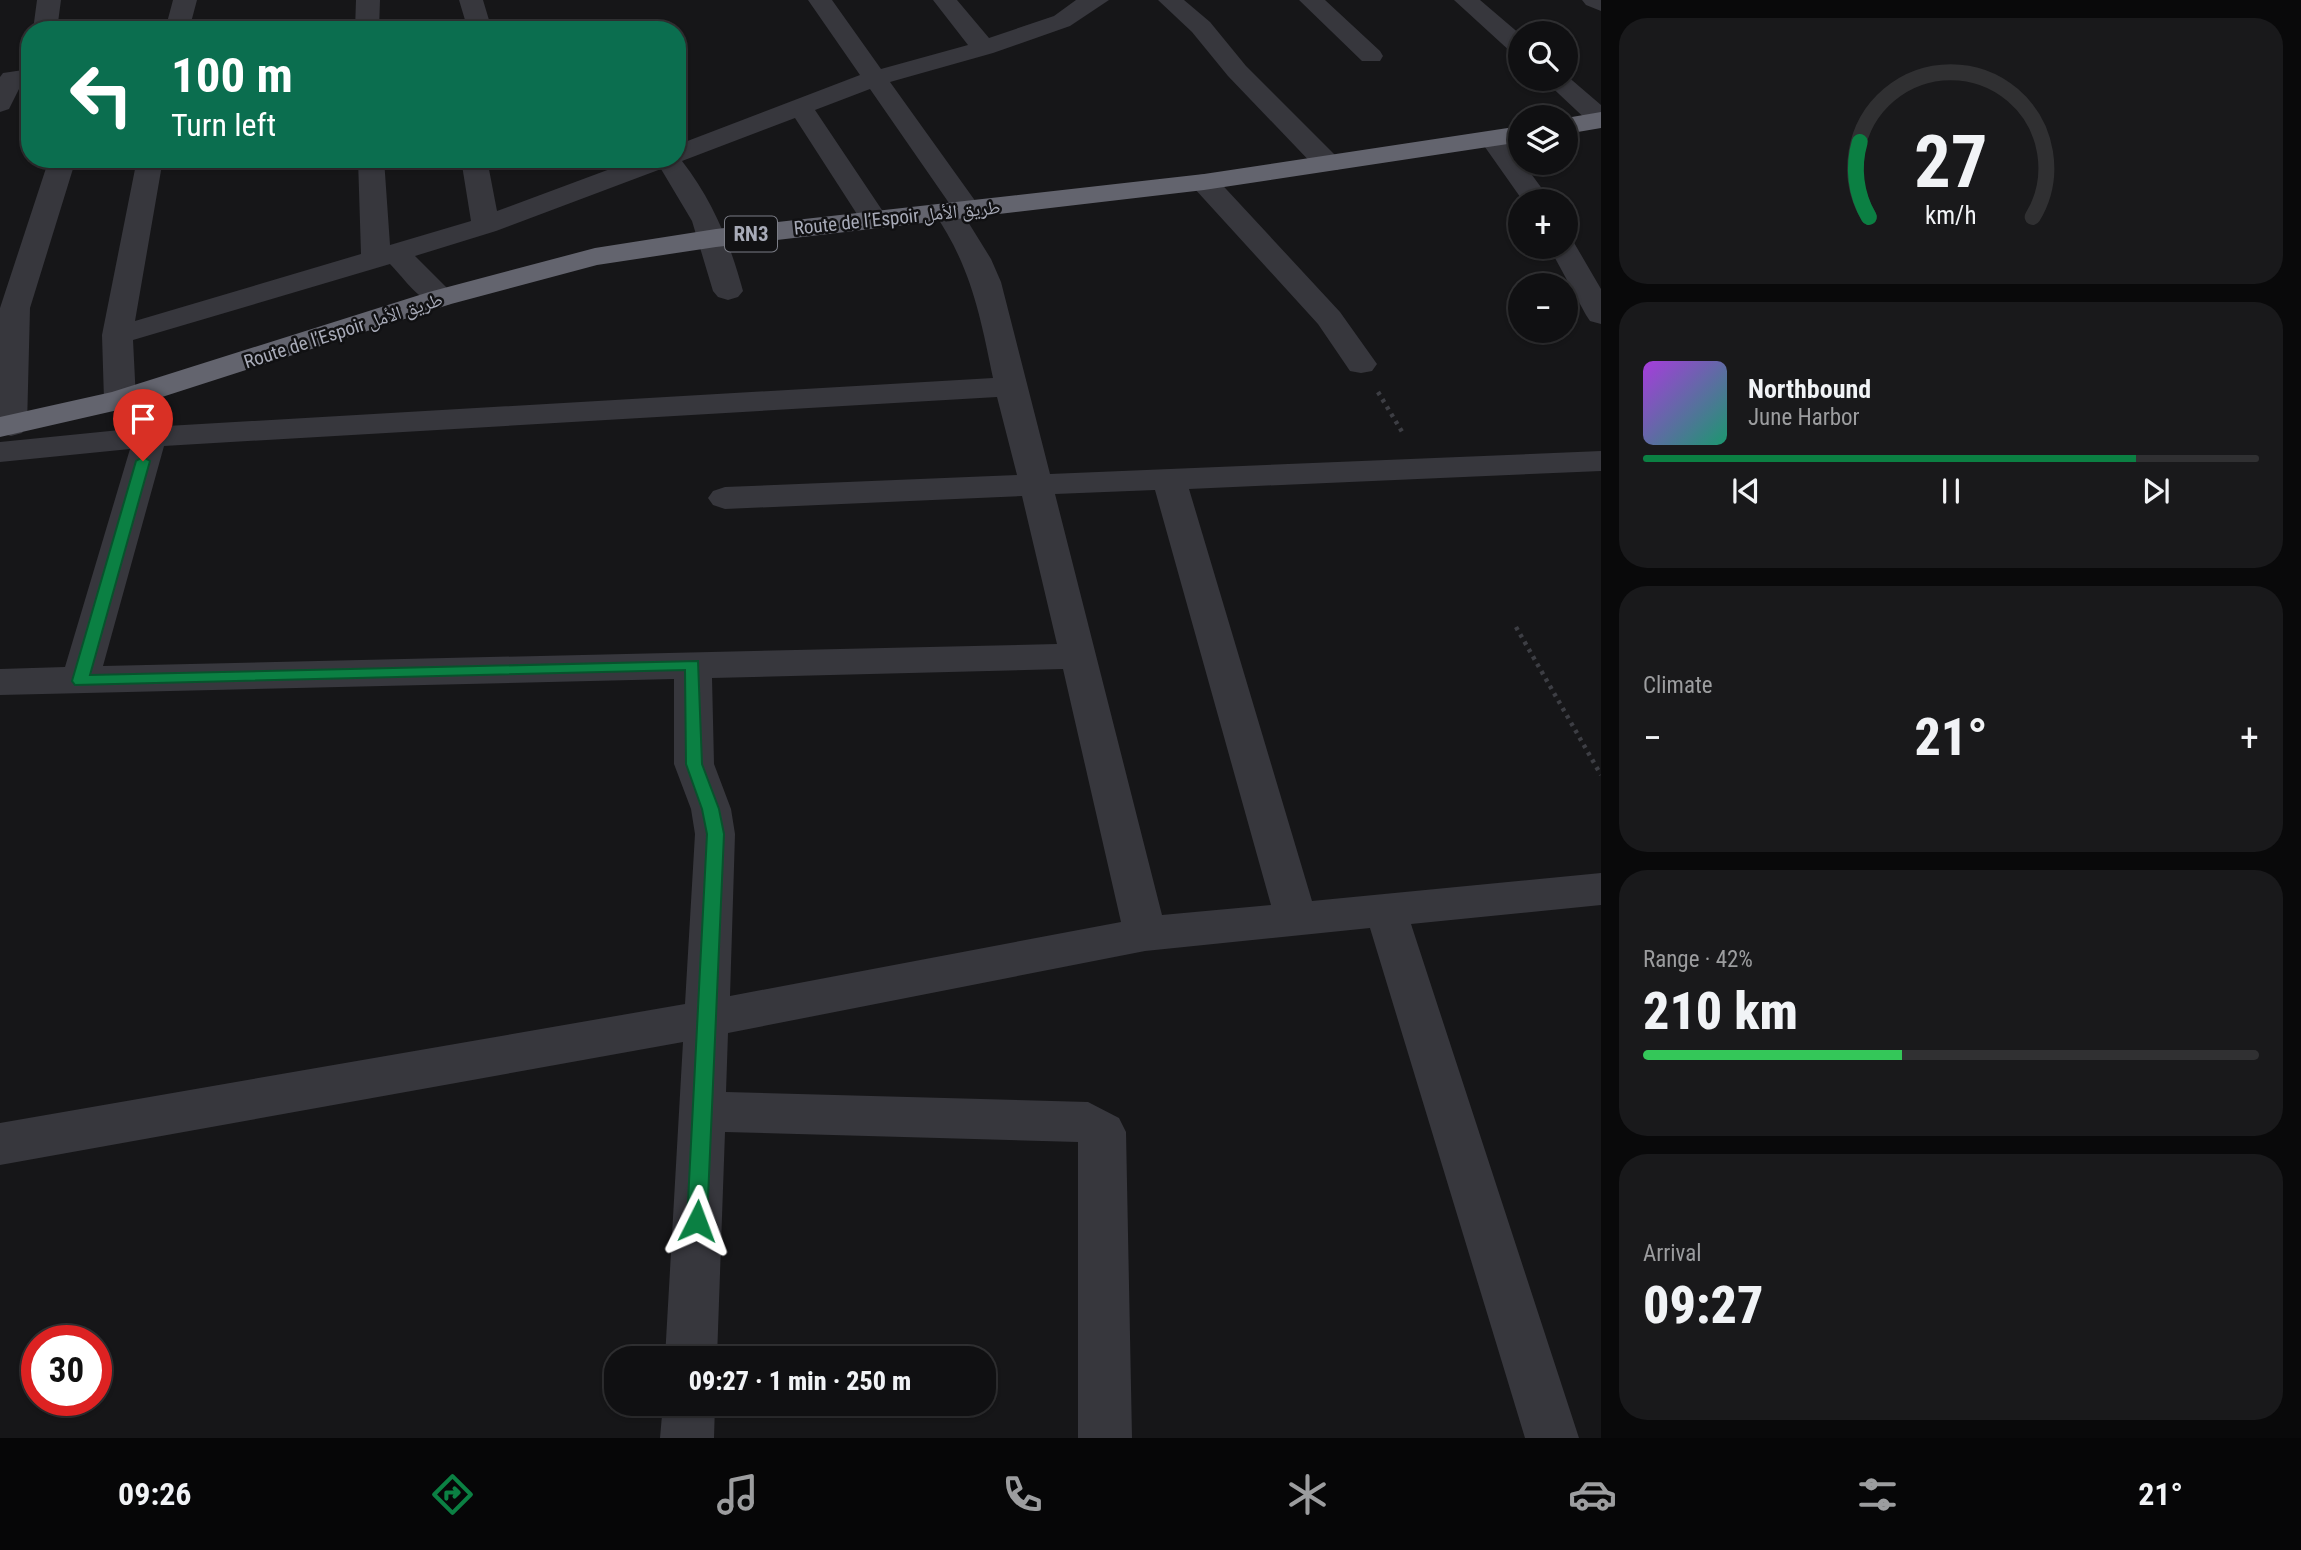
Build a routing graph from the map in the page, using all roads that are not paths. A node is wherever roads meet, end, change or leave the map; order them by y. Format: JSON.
{"nodes":[{"id":1,"x":50,"y":0,"type":"edge"},
{"id":2,"x":185,"y":0,"type":"edge"},
{"id":3,"x":368,"y":0,"type":"edge"},
{"id":4,"x":471,"y":0,"type":"edge"},
{"id":5,"x":820,"y":0,"type":"edge"},
{"id":6,"x":945,"y":0,"type":"edge"},
{"id":7,"x":1170,"y":0,"type":"edge"},
{"id":8,"x":1311,"y":0,"type":"edge"},
{"id":9,"x":1466,"y":0,"type":"edge"},
{"id":10,"x":1594,"y":0,"type":"edge"},
{"id":11,"x":1082,"y":2,"type":"edge"},
{"id":12,"x":1601,"y":4,"type":"edge"},
{"id":13,"x":46,"y":21,"type":"edge"},
{"id":14,"x":179,"y":21,"type":"edge"},
{"id":15,"x":367,"y":21,"type":"edge"},
{"id":16,"x":477,"y":21,"type":"edge"},
{"id":17,"x":1508,"y":37,"type":"edge"},
{"id":18,"x":984,"y":48,"type":"junction"},
{"id":19,"x":1371,"y":56,"type":"dead end"},
{"id":20,"x":21,"y":78,"type":"edge"},
{"id":21,"x":873,"y":79,"type":"junction"},
{"id":22,"x":1570,"y":91,"type":"edge"},
{"id":23,"x":0,"y":104,"type":"edge"},
{"id":24,"x":801,"y":108,"type":"junction"},
{"id":25,"x":1601,"y":119,"type":"edge"},
{"id":26,"x":1578,"y":124,"type":"edge"},
{"id":27,"x":1507,"y":137,"type":"edge"},
{"id":28,"x":686,"y":151,"type":"edge"},
{"id":29,"x":1328,"y":164,"type":"junction"},
{"id":30,"x":60,"y":168,"type":"edge"},
{"id":31,"x":148,"y":168,"type":"edge"},
{"id":32,"x":372,"y":168,"type":"edge"},
{"id":33,"x":476,"y":168,"type":"edge"},
{"id":34,"x":641,"y":168,"type":"edge"},
{"id":35,"x":673,"y":168,"type":"edge"},
{"id":36,"x":1204,"y":182,"type":"junction"},
{"id":37,"x":1531,"y":189,"type":"edge"},
{"id":38,"x":957,"y":210,"type":"junction"},
{"id":39,"x":874,"y":219,"type":"junction"},
{"id":40,"x":486,"y":225,"type":"junction"},
{"id":41,"x":716,"y":238,"type":"junction"},
{"id":42,"x":386,"y":256,"type":"junction"},
{"id":43,"x":1570,"y":259,"type":"edge"},
{"id":44,"x":728,"y":291,"type":"dead end"},
{"id":45,"x":440,"y":298,"type":"junction"},
{"id":46,"x":1601,"y":315,"type":"edge"},
{"id":47,"x":117,"y":335,"type":"junction"},
{"id":48,"x":1361,"y":364,"type":"road end"},
{"id":49,"x":1010,"y":387,"type":"junction"},
{"id":50,"x":120,"y":400,"type":"junction"},
{"id":51,"x":4,"y":435,"type":"edge"},
{"id":52,"x":150,"y":437,"type":"junction"},
{"id":53,"x":1601,"y":461,"type":"edge"},
{"id":54,"x":1168,"y":479,"type":"junction"},
{"id":55,"x":1036,"y":485,"type":"junction"},
{"id":56,"x":725,"y":498,"type":"dead end"},
{"id":57,"x":1078,"y":656,"type":"junction"},
{"id":58,"x":693,"y":664,"type":"junction"},
{"id":59,"x":80,"y":681,"type":"junction"},
{"id":60,"x":0,"y":682,"type":"edge"},
{"id":61,"x":1601,"y":889,"type":"edge"},
{"id":62,"x":1385,"y":909,"type":"junction"},
{"id":63,"x":1296,"y":918,"type":"junction"},
{"id":64,"x":1145,"y":934,"type":"junction"},
{"id":65,"x":706,"y":1019,"type":"junction"},
{"id":66,"x":702,"y":1111,"type":"junction"},
{"id":67,"x":0,"y":1144,"type":"edge"},
{"id":68,"x":692,"y":1346,"type":"edge"},
{"id":69,"x":688,"y":1416,"type":"edge"},
{"id":70,"x":687,"y":1438,"type":"edge"},
{"id":71,"x":1105,"y":1438,"type":"edge"},
{"id":72,"x":1552,"y":1438,"type":"edge"}],
"edges":[{"from":1,"to":13,"type":"street"},
{"from":2,"to":14,"type":"street"},
{"from":3,"to":15,"type":"street"},
{"from":4,"to":16,"type":"street"},
{"from":5,"to":21,"type":"street"},
{"from":6,"to":18,"type":"street"},
{"from":7,"to":29,"type":"street"},
{"from":8,"to":19,"type":"street"},
{"from":9,"to":17,"type":"street"},
{"from":10,"to":12,"type":"street"},
{"from":11,"to":18,"type":"street"},
{"from":18,"to":21,"type":"street"},
{"from":20,"to":23,"type":"street"},
{"from":21,"to":24,"type":"street"},
{"from":21,"to":38,"type":"street"},
{"from":22,"to":25,"type":"street"},
{"from":24,"to":28,"type":"street"},
{"from":24,"to":39,"type":"street"},
{"from":25,"to":26,"type":"highway"},
{"from":27,"to":29,"type":"highway","name":"Route de l’Espoir طريق الأمل","number":"RN3"},
{"from":27,"to":37,"type":"street"},
{"from":29,"to":36,"type":"highway","name":"Route de l’Espoir طريق الأمل","number":"RN3"},
{"from":30,"to":51,"type":"street"},
{"from":31,"to":47,"type":"street"},
{"from":32,"to":42,"type":"street"},
{"from":33,"to":40,"type":"street"},
{"from":34,"to":40,"type":"street"},
{"from":35,"to":41,"type":"street"},
{"from":36,"to":38,"type":"highway","name":"Route de l’Espoir طريق الأمل","number":"RN3"},
{"from":36,"to":48,"type":"street"},
{"from":38,"to":39,"type":"highway","name":"Route de l’Espoir طريق الأمل","number":"RN3"},
{"from":38,"to":49,"type":"street"},
{"from":39,"to":41,"type":"highway","name":"Route de l’Espoir طريق الأمل","number":"RN3"},
{"from":40,"to":42,"type":"street"},
{"from":41,"to":44,"type":"street"},
{"from":41,"to":45,"type":"highway","name":"Route de l’Espoir طريق الأمل","number":"RN3"},
{"from":42,"to":45,"type":"street"},
{"from":42,"to":47,"type":"street"},
{"from":43,"to":46,"type":"street"},
{"from":45,"to":50,"type":"highway","name":"Route de l’Espoir طريق الأمل","number":"RN3"},
{"from":47,"to":50,"type":"street"},
{"from":49,"to":52,"type":"street"},
{"from":49,"to":55,"type":"street"},
{"from":50,"to":51,"type":"highway","name":"Route de l’Espoir طريق الأمل","number":"RN3"},
{"from":51,"to":52,"type":"street"},
{"from":52,"to":59,"type":"street"},
{"from":53,"to":54,"type":"street"},
{"from":54,"to":55,"type":"street"},
{"from":54,"to":63,"type":"street"},
{"from":55,"to":56,"type":"street"},
{"from":55,"to":57,"type":"street"},
{"from":57,"to":58,"type":"street"},
{"from":57,"to":64,"type":"street"},
{"from":58,"to":59,"type":"street"},
{"from":58,"to":65,"type":"street"},
{"from":59,"to":60,"type":"street"},
{"from":61,"to":62,"type":"street"},
{"from":62,"to":63,"type":"street"},
{"from":62,"to":72,"type":"street"},
{"from":63,"to":64,"type":"street"},
{"from":64,"to":65,"type":"street"},
{"from":65,"to":66,"type":"street"},
{"from":65,"to":67,"type":"street"},
{"from":66,"to":68,"type":"street"},
{"from":66,"to":71,"type":"street"},
{"from":69,"to":70,"type":"street"}]}
